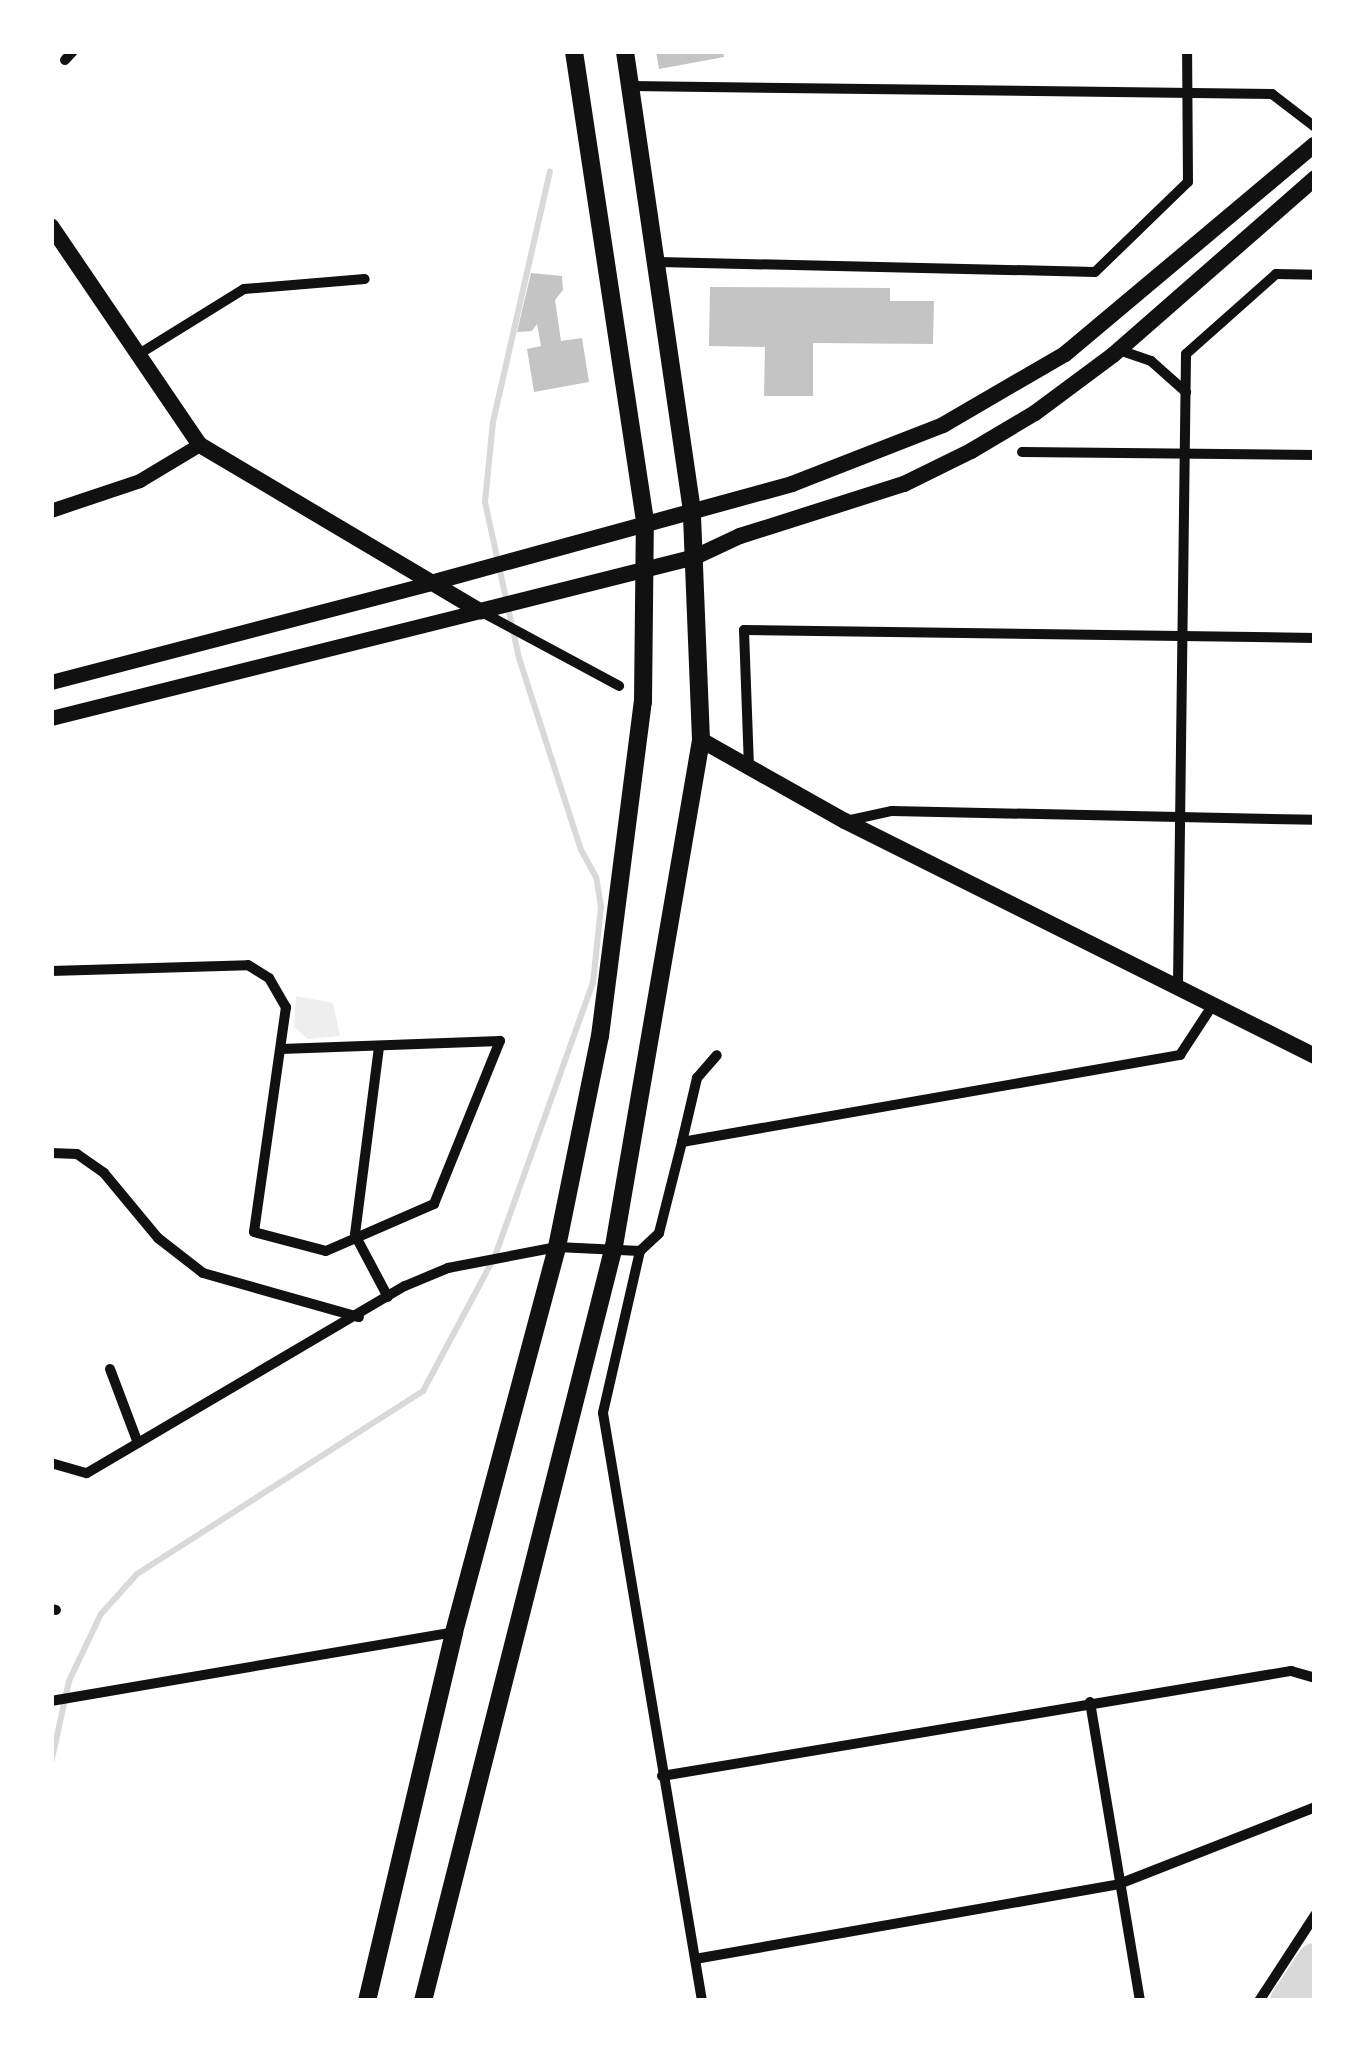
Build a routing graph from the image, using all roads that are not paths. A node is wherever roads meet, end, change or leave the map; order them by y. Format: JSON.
{"nodes":[{"id":1,"x":574,"y":51,"type":"edge"},
{"id":2,"x":625,"y":51,"type":"edge"},
{"id":3,"x":1187,"y":51,"type":"edge"},
{"id":4,"x":630,"y":86,"type":"junction"},
{"id":5,"x":1186,"y":92,"type":"junction"},
{"id":6,"x":1315,"y":127,"type":"edge"},
{"id":7,"x":1315,"y":144,"type":"edge"},
{"id":8,"x":1315,"y":178,"type":"edge"},
{"id":9,"x":51,"y":226,"type":"edge"},
{"id":10,"x":659,"y":262,"type":"junction"},
{"id":11,"x":1315,"y":275,"type":"edge"},
{"id":12,"x":365,"y":279,"type":"dead end"},
{"id":13,"x":1119,"y":350,"type":"junction"},
{"id":14,"x":140,"y":354,"type":"junction"},
{"id":15,"x":1186,"y":392,"type":"junction"},
{"id":16,"x":200,"y":445,"type":"junction"},
{"id":17,"x":1022,"y":452,"type":"dead end"},
{"id":18,"x":1184,"y":453,"type":"junction"},
{"id":19,"x":1315,"y":455,"type":"edge"},
{"id":20,"x":51,"y":511,"type":"edge"},
{"id":21,"x":692,"y":511,"type":"junction"},
{"id":22,"x":645,"y":521,"type":"junction"},
{"id":23,"x":695,"y":556,"type":"junction"},
{"id":24,"x":644,"y":570,"type":"junction"},
{"id":25,"x":427,"y":584,"type":"junction"},
{"id":26,"x":480,"y":611,"type":"junction"},
{"id":27,"x":1181,"y":637,"type":"junction"},
{"id":28,"x":1315,"y":638,"type":"edge"},
{"id":29,"x":51,"y":682,"type":"edge"},
{"id":30,"x":619,"y":686,"type":"dead end"},
{"id":31,"x":51,"y":718,"type":"edge"},
{"id":32,"x":701,"y":740,"type":"junction"},
{"id":33,"x":749,"y":767,"type":"junction"},
{"id":34,"x":1180,"y":818,"type":"junction"},
{"id":35,"x":1315,"y":820,"type":"edge"},
{"id":36,"x":845,"y":821,"type":"junction"},
{"id":37,"x":51,"y":970,"type":"edge"},
{"id":38,"x":1178,"y":983,"type":"junction"},
{"id":39,"x":1214,"y":1002,"type":"junction"},
{"id":40,"x":380,"y":1047,"type":"junction"},
{"id":41,"x":281,"y":1049,"type":"junction"},
{"id":42,"x":717,"y":1055,"type":"dead end"},
{"id":43,"x":1315,"y":1056,"type":"edge"},
{"id":44,"x":682,"y":1142,"type":"junction"},
{"id":45,"x":51,"y":1153,"type":"edge"},
{"id":46,"x":355,"y":1235,"type":"junction"},
{"id":47,"x":614,"y":1246,"type":"junction"},
{"id":48,"x":557,"y":1247,"type":"junction"},
{"id":49,"x":640,"y":1251,"type":"junction"},
{"id":50,"x":388,"y":1297,"type":"junction"},
{"id":51,"x":359,"y":1317,"type":"junction"},
{"id":52,"x":110,"y":1369,"type":"dead end"},
{"id":53,"x":138,"y":1443,"type":"junction"},
{"id":54,"x":51,"y":1463,"type":"edge"},
{"id":55,"x":454,"y":1632,"type":"junction"},
{"id":56,"x":1315,"y":1678,"type":"edge"},
{"id":57,"x":51,"y":1701,"type":"edge"},
{"id":58,"x":1090,"y":1702,"type":"junction"},
{"id":59,"x":662,"y":1776,"type":"junction"},
{"id":60,"x":1315,"y":1807,"type":"edge"},
{"id":61,"x":1119,"y":1884,"type":"junction"},
{"id":62,"x":1315,"y":1915,"type":"edge"},
{"id":63,"x":694,"y":1960,"type":"junction"},
{"id":64,"x":367,"y":2001,"type":"edge"},
{"id":65,"x":423,"y":2001,"type":"edge"},
{"id":66,"x":702,"y":2001,"type":"edge"},
{"id":67,"x":1139,"y":2001,"type":"edge"},
{"id":68,"x":1258,"y":2001,"type":"edge"}],
"edges":[{"from":1,"to":22,"type":"highway"},
{"from":2,"to":4,"type":"highway"},
{"from":3,"to":5,"type":"street"},
{"from":4,"to":5,"type":"street"},
{"from":4,"to":10,"type":"highway"},
{"from":5,"to":6,"type":"street"},
{"from":5,"to":10,"type":"street"},
{"from":7,"to":21,"type":"main road"},
{"from":8,"to":13,"type":"main road"},
{"from":9,"to":14,"type":"main road"},
{"from":10,"to":21,"type":"highway"},
{"from":11,"to":15,"type":"street"},
{"from":12,"to":14,"type":"street"},
{"from":13,"to":15,"type":"street"},
{"from":13,"to":23,"type":"main road"},
{"from":14,"to":16,"type":"main road"},
{"from":15,"to":18,"type":"street"},
{"from":16,"to":20,"type":"street"},
{"from":16,"to":25,"type":"main road"},
{"from":17,"to":18,"type":"street"},
{"from":18,"to":19,"type":"street"},
{"from":18,"to":27,"type":"street"},
{"from":21,"to":22,"type":"main road"},
{"from":21,"to":23,"type":"highway"},
{"from":22,"to":24,"type":"highway"},
{"from":22,"to":25,"type":"main road"},
{"from":23,"to":24,"type":"main road"},
{"from":23,"to":32,"type":"highway"},
{"from":24,"to":26,"type":"main road"},
{"from":24,"to":48,"type":"highway"},
{"from":25,"to":26,"type":"main road"},
{"from":25,"to":29,"type":"main road"},
{"from":26,"to":30,"type":"street"},
{"from":26,"to":31,"type":"main road"},
{"from":27,"to":28,"type":"street"},
{"from":27,"to":33,"type":"street"},
{"from":27,"to":34,"type":"street"},
{"from":32,"to":33,"type":"main road"},
{"from":32,"to":47,"type":"highway"},
{"from":33,"to":36,"type":"main road"},
{"from":34,"to":35,"type":"street"},
{"from":34,"to":36,"type":"street"},
{"from":34,"to":38,"type":"street"},
{"from":36,"to":38,"type":"main road"},
{"from":37,"to":41,"type":"street"},
{"from":38,"to":39,"type":"main road"},
{"from":39,"to":43,"type":"main road"},
{"from":39,"to":44,"type":"street"},
{"from":40,"to":41,"type":"street"},
{"from":40,"to":46,"type":"street"},
{"from":40,"to":46,"type":"street"},
{"from":41,"to":46,"type":"street"},
{"from":42,"to":44,"type":"street"},
{"from":44,"to":49,"type":"street"},
{"from":45,"to":51,"type":"street"},
{"from":46,"to":50,"type":"street"},
{"from":47,"to":48,"type":"street"},
{"from":47,"to":49,"type":"street"},
{"from":47,"to":65,"type":"highway"},
{"from":48,"to":50,"type":"street"},
{"from":48,"to":55,"type":"highway"},
{"from":49,"to":59,"type":"street"},
{"from":50,"to":51,"type":"street"},
{"from":51,"to":53,"type":"street"},
{"from":52,"to":53,"type":"street"},
{"from":53,"to":54,"type":"street"},
{"from":55,"to":57,"type":"street"},
{"from":55,"to":64,"type":"highway"},
{"from":56,"to":58,"type":"street"},
{"from":58,"to":59,"type":"street"},
{"from":58,"to":61,"type":"street"},
{"from":59,"to":63,"type":"street"},
{"from":60,"to":61,"type":"street"},
{"from":61,"to":63,"type":"street"},
{"from":61,"to":67,"type":"street"},
{"from":62,"to":68,"type":"street"},
{"from":63,"to":66,"type":"street"}]}
